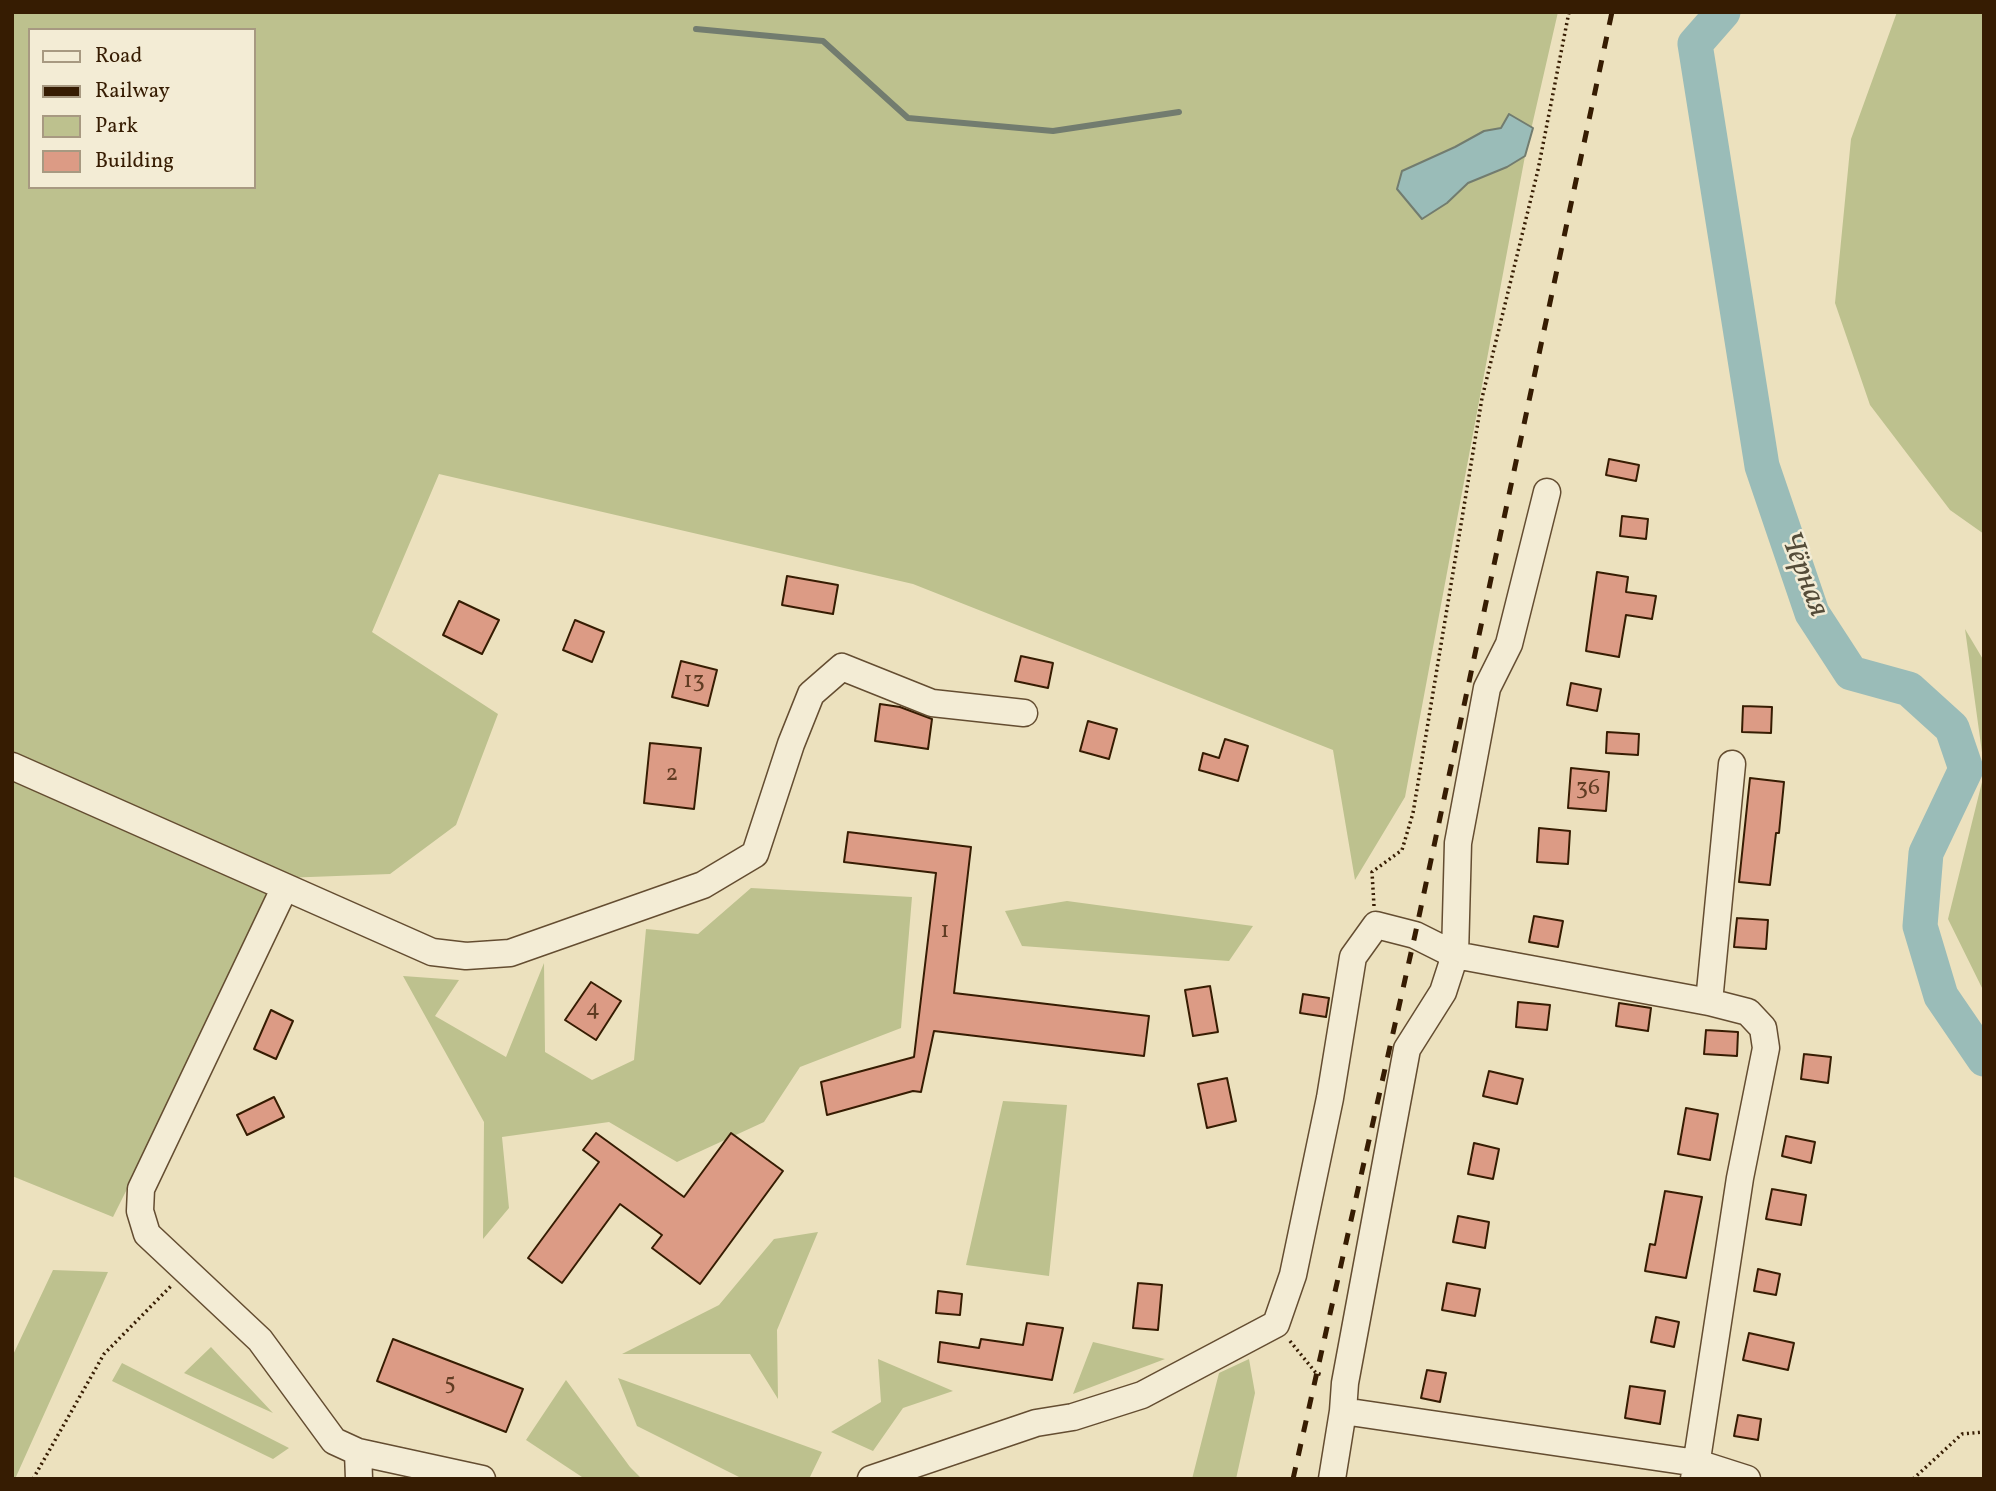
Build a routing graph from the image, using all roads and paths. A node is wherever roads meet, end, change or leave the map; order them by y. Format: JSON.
{"nodes":[{"id":1,"x":1569,"y":12,"type":"edge"},
{"id":2,"x":1547,"y":492,"type":"dead end"},
{"id":3,"x":1024,"y":713,"type":"dead end"},
{"id":4,"x":1732,"y":764,"type":"dead end"},
{"id":5,"x":12,"y":766,"type":"edge"},
{"id":6,"x":285,"y":887,"type":"junction"},
{"id":7,"x":1376,"y":925,"type":"junction"},
{"id":8,"x":1455,"y":955,"type":"junction"},
{"id":9,"x":1709,"y":1002,"type":"junction"},
{"id":10,"x":186,"y":1271,"type":"junction"},
{"id":11,"x":1276,"y":1324,"type":"junction"},
{"id":12,"x":1345,"y":1383,"type":"junction"},
{"id":13,"x":1343,"y":1412,"type":"junction"},
{"id":14,"x":1984,"y":1432,"type":"edge"},
{"id":15,"x":358,"y":1452,"type":"junction"},
{"id":16,"x":1695,"y":1471,"type":"edge"},
{"id":17,"x":33,"y":1479,"type":"edge"},
{"id":18,"x":359,"y":1479,"type":"edge"},
{"id":19,"x":482,"y":1479,"type":"edge"},
{"id":20,"x":871,"y":1479,"type":"edge"},
{"id":21,"x":1332,"y":1479,"type":"edge"},
{"id":22,"x":1748,"y":1479,"type":"edge"},
{"id":23,"x":1913,"y":1479,"type":"edge"}],
"edges":[{"from":1,"to":7,"type":"path"},
{"from":2,"to":8,"type":"street"},
{"from":3,"to":6,"type":"street"},
{"from":4,"to":9,"type":"street"},
{"from":5,"to":6,"type":"street"},
{"from":6,"to":10,"type":"street"},
{"from":7,"to":8,"type":"street"},
{"from":7,"to":11,"type":"street"},
{"from":8,"to":9,"type":"street"},
{"from":8,"to":12,"type":"street"},
{"from":9,"to":16,"type":"street"},
{"from":10,"to":15,"type":"street"},
{"from":10,"to":17,"type":"path"},
{"from":11,"to":12,"type":"path"},
{"from":11,"to":20,"type":"street"},
{"from":12,"to":13,"type":"street"},
{"from":13,"to":16,"type":"street"},
{"from":13,"to":21,"type":"street"},
{"from":14,"to":23,"type":"path"},
{"from":15,"to":18,"type":"street"},
{"from":15,"to":19,"type":"street"},
{"from":16,"to":22,"type":"street"}]}
